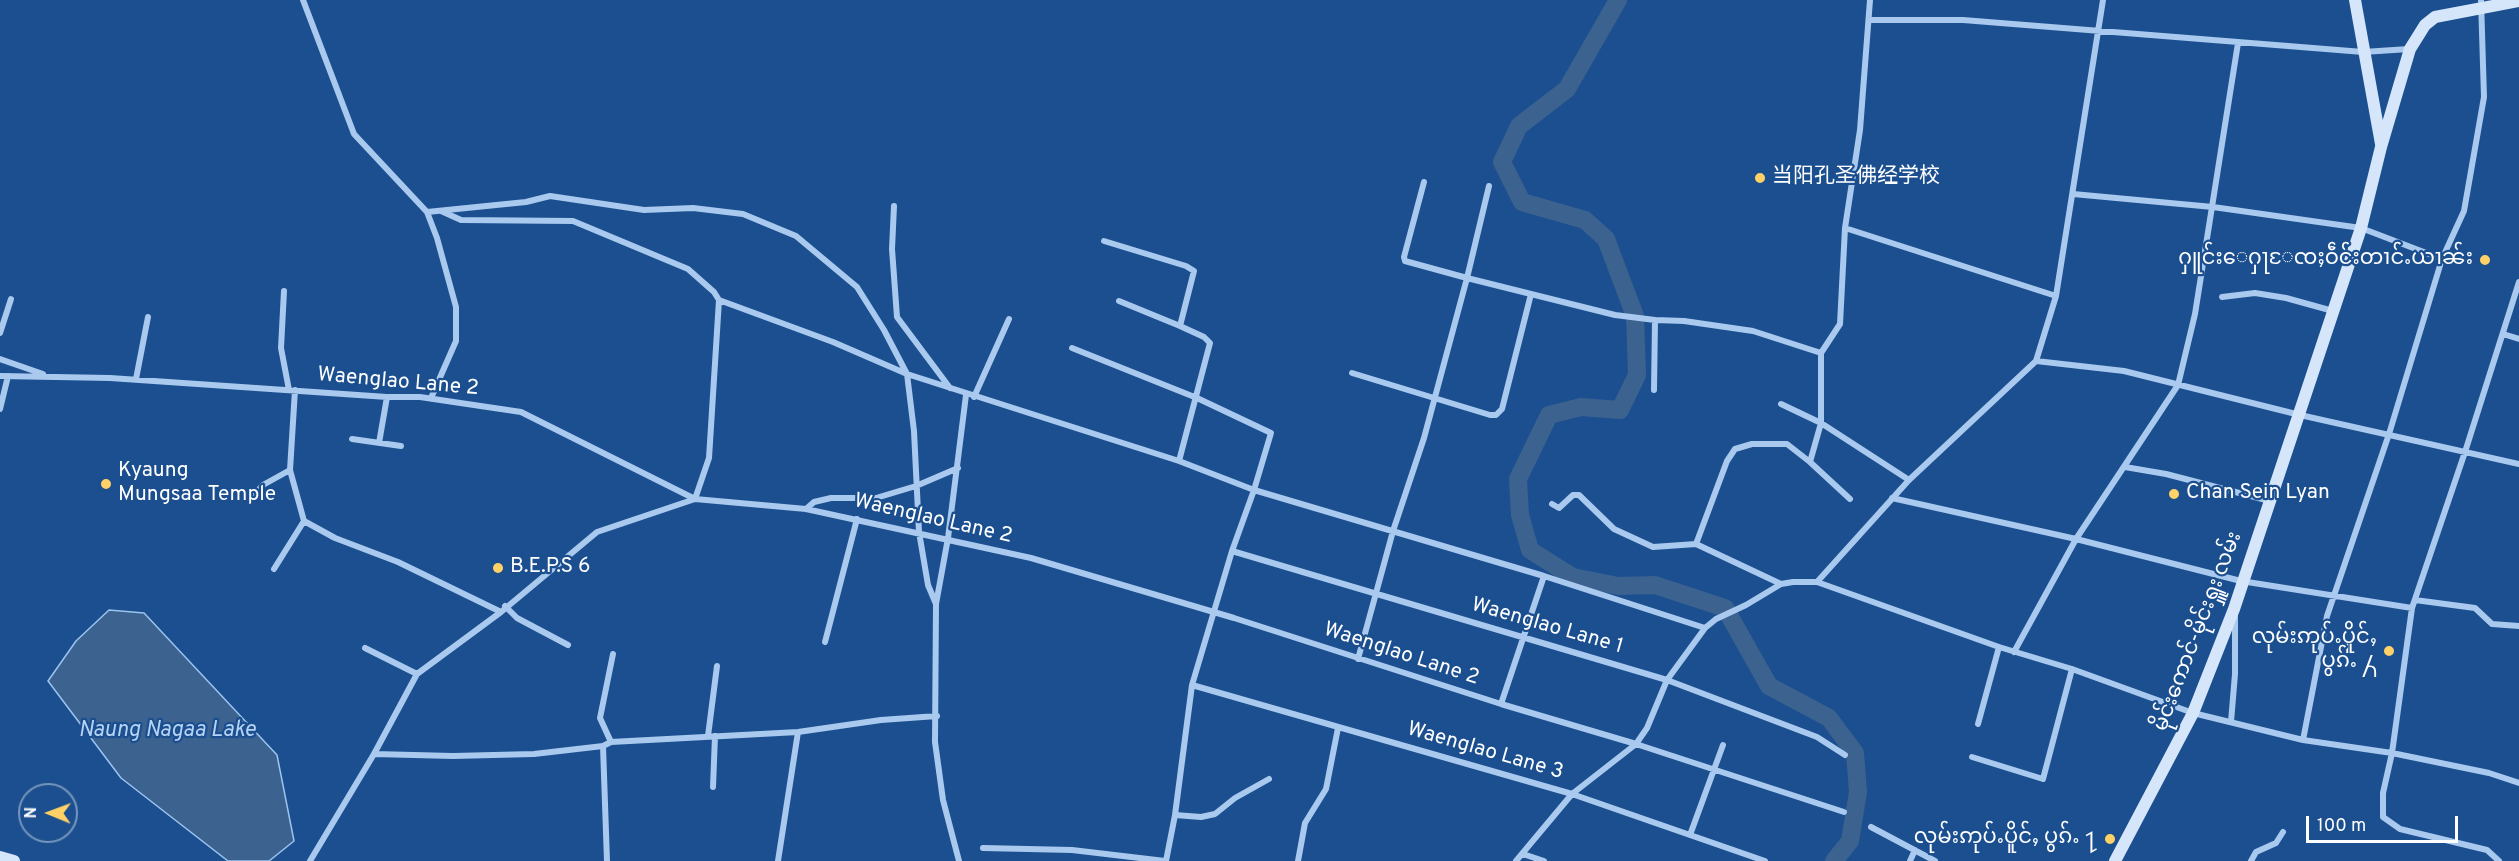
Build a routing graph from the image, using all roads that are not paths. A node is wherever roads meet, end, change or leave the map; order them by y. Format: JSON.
{"nodes":[{"id":1,"x":303,"y":0,"type":"edge"},
{"id":2,"x":1870,"y":0,"type":"edge"},
{"id":3,"x":2103,"y":0,"type":"edge"},
{"id":4,"x":2355,"y":0,"type":"edge"},
{"id":5,"x":2519,"y":1,"type":"edge"},
{"id":6,"x":2481,"y":5,"type":"edge"},
{"id":7,"x":1870,"y":20,"type":"junction"},
{"id":8,"x":2097,"y":32,"type":"junction"},
{"id":9,"x":2238,"y":43,"type":"junction"},
{"id":10,"x":2410,"y":49,"type":"junction"},
{"id":11,"x":2364,"y":52,"type":"junction"},
{"id":12,"x":2381,"y":147,"type":"junction"},
{"id":13,"x":1424,"y":182,"type":"dead end"},
{"id":14,"x":1489,"y":186,"type":"dead end"},
{"id":15,"x":2073,"y":194,"type":"junction"},
{"id":16,"x":894,"y":206,"type":"dead end"},
{"id":17,"x":2213,"y":207,"type":"junction"},
{"id":18,"x":439,"y":210,"type":"junction"},
{"id":19,"x":427,"y":212,"type":"junction"},
{"id":20,"x":1845,"y":228,"type":"junction"},
{"id":21,"x":2361,"y":228,"type":"junction"},
{"id":22,"x":1104,"y":241,"type":"dead end"},
{"id":23,"x":2442,"y":259,"type":"junction"},
{"id":24,"x":1467,"y":278,"type":"junction"},
{"id":25,"x":2519,"y":282,"type":"edge"},
{"id":26,"x":284,"y":291,"type":"dead end"},
{"id":27,"x":1531,"y":294,"type":"junction"},
{"id":28,"x":2056,"y":296,"type":"junction"},
{"id":29,"x":2222,"y":297,"type":"dead end"},
{"id":30,"x":11,"y":299,"type":"dead end"},
{"id":31,"x":719,"y":300,"type":"junction"},
{"id":32,"x":1119,"y":301,"type":"dead end"},
{"id":33,"x":2334,"y":312,"type":"junction"},
{"id":34,"x":147,"y":316,"type":"dead end"},
{"id":35,"x":1009,"y":319,"type":"dead end"},
{"id":36,"x":1655,"y":320,"type":"junction"},
{"id":37,"x":1180,"y":326,"type":"junction"},
{"id":38,"x":0,"y":333,"type":"edge"},
{"id":39,"x":2503,"y":334,"type":"junction"},
{"id":40,"x":2519,"y":339,"type":"edge"},
{"id":41,"x":1072,"y":348,"type":"dead end"},
{"id":42,"x":1821,"y":353,"type":"junction"},
{"id":43,"x":0,"y":359,"type":"edge"},
{"id":44,"x":2036,"y":362,"type":"junction"},
{"id":45,"x":1352,"y":373,"type":"dead end"},
{"id":46,"x":907,"y":375,"type":"junction"},
{"id":47,"x":0,"y":376,"type":"edge"},
{"id":48,"x":8,"y":376,"type":"junction"},
{"id":49,"x":50,"y":376,"type":"junction"},
{"id":50,"x":136,"y":379,"type":"junction"},
{"id":51,"x":2178,"y":385,"type":"junction"},
{"id":52,"x":950,"y":389,"type":"junction"},
{"id":53,"x":292,"y":390,"type":"junction"},
{"id":54,"x":1654,"y":390,"type":"dead end"},
{"id":55,"x":966,"y":395,"type":"junction"},
{"id":56,"x":1435,"y":396,"type":"junction"},
{"id":57,"x":974,"y":397,"type":"junction"},
{"id":58,"x":387,"y":398,"type":"junction"},
{"id":59,"x":431,"y":398,"type":"junction"},
{"id":60,"x":1197,"y":398,"type":"junction"},
{"id":61,"x":1781,"y":404,"type":"dead end"},
{"id":62,"x":0,"y":409,"type":"edge"},
{"id":63,"x":2300,"y":415,"type":"junction"},
{"id":64,"x":1821,"y":423,"type":"junction"},
{"id":65,"x":2389,"y":434,"type":"junction"},
{"id":66,"x":352,"y":439,"type":"dead end"},
{"id":67,"x":379,"y":443,"type":"junction"},
{"id":68,"x":400,"y":447,"type":"dead end"},
{"id":69,"x":2465,"y":452,"type":"junction"},
{"id":70,"x":1179,"y":461,"type":"junction"},
{"id":71,"x":1810,"y":462,"type":"junction"},
{"id":72,"x":2519,"y":464,"type":"edge"},
{"id":73,"x":2125,"y":467,"type":"junction"},
{"id":74,"x":958,"y":468,"type":"junction"},
{"id":75,"x":290,"y":470,"type":"junction"},
{"id":76,"x":1909,"y":480,"type":"junction"},
{"id":77,"x":916,"y":486,"type":"junction"},
{"id":78,"x":1254,"y":490,"type":"junction"},
{"id":79,"x":253,"y":496,"type":"dead end"},
{"id":80,"x":695,"y":498,"type":"junction"},
{"id":81,"x":1892,"y":498,"type":"junction"},
{"id":82,"x":1850,"y":499,"type":"dead end"},
{"id":83,"x":2271,"y":502,"type":"junction"},
{"id":84,"x":1552,"y":504,"type":"dead end"},
{"id":85,"x":806,"y":508,"type":"junction"},
{"id":86,"x":857,"y":519,"type":"junction"},
{"id":87,"x":304,"y":520,"type":"junction"},
{"id":88,"x":1393,"y":531,"type":"junction"},
{"id":89,"x":919,"y":532,"type":"junction"},
{"id":90,"x":948,"y":538,"type":"junction"},
{"id":91,"x":2076,"y":538,"type":"junction"},
{"id":92,"x":1696,"y":544,"type":"junction"},
{"id":93,"x":1232,"y":551,"type":"junction"},
{"id":94,"x":274,"y":569,"type":"dead end"},
{"id":95,"x":1544,"y":576,"type":"junction"},
{"id":96,"x":2241,"y":581,"type":"junction"},
{"id":97,"x":1817,"y":582,"type":"junction"},
{"id":98,"x":1781,"y":584,"type":"junction"},
{"id":99,"x":1377,"y":594,"type":"junction"},
{"id":100,"x":2335,"y":595,"type":"junction"},
{"id":101,"x":2415,"y":600,"type":"junction"},
{"id":102,"x":936,"y":604,"type":"junction"},
{"id":103,"x":2412,"y":608,"type":"junction"},
{"id":104,"x":503,"y":609,"type":"junction"},
{"id":105,"x":2234,"y":609,"type":"junction"},
{"id":106,"x":1214,"y":612,"type":"junction"},
{"id":107,"x":2519,"y":627,"type":"edge"},
{"id":108,"x":1705,"y":628,"type":"junction"},
{"id":109,"x":1524,"y":638,"type":"junction"},
{"id":110,"x":825,"y":642,"type":"dead end"},
{"id":111,"x":568,"y":645,"type":"dead end"},
{"id":112,"x":1999,"y":647,"type":"junction"},
{"id":113,"x":365,"y":648,"type":"dead end"},
{"id":114,"x":2014,"y":652,"type":"junction"},
{"id":115,"x":613,"y":654,"type":"dead end"},
{"id":116,"x":1358,"y":659,"type":"junction"},
{"id":117,"x":717,"y":666,"type":"dead end"},
{"id":118,"x":2072,"y":669,"type":"junction"},
{"id":119,"x":417,"y":674,"type":"junction"},
{"id":120,"x":1667,"y":680,"type":"junction"},
{"id":121,"x":1192,"y":685,"type":"junction"},
{"id":122,"x":1501,"y":704,"type":"junction"},
{"id":123,"x":2193,"y":713,"type":"junction"},
{"id":124,"x":937,"y":716,"type":"junction"},
{"id":125,"x":2231,"y":722,"type":"junction"},
{"id":126,"x":1978,"y":724,"type":"dead end"},
{"id":127,"x":1338,"y":728,"type":"junction"},
{"id":128,"x":798,"y":732,"type":"junction"},
{"id":129,"x":712,"y":736,"type":"junction"},
{"id":130,"x":2303,"y":740,"type":"junction"},
{"id":131,"x":611,"y":742,"type":"junction"},
{"id":132,"x":1636,"y":744,"type":"junction"},
{"id":133,"x":1724,"y":745,"type":"dead end"},
{"id":134,"x":603,"y":746,"type":"junction"},
{"id":135,"x":2392,"y":753,"type":"junction"},
{"id":136,"x":374,"y":754,"type":"junction"},
{"id":137,"x":1845,"y":755,"type":"dead end"},
{"id":138,"x":1971,"y":757,"type":"dead end"},
{"id":139,"x":1715,"y":770,"type":"junction"},
{"id":140,"x":1269,"y":779,"type":"dead end"},
{"id":141,"x":2519,"y":783,"type":"edge"},
{"id":142,"x":713,"y":787,"type":"dead end"},
{"id":143,"x":1572,"y":794,"type":"junction"},
{"id":144,"x":1844,"y":812,"type":"dead end"},
{"id":145,"x":1175,"y":815,"type":"junction"},
{"id":146,"x":1871,"y":827,"type":"dead end"},
{"id":147,"x":2283,"y":832,"type":"dead end"},
{"id":148,"x":1690,"y":835,"type":"junction"},
{"id":149,"x":983,"y":848,"type":"dead end"},
{"id":150,"x":1915,"y":850,"type":"junction"},
{"id":151,"x":1523,"y":854,"type":"junction"},
{"id":152,"x":0,"y":857,"type":"edge"},
{"id":153,"x":14,"y":861,"type":"edge"},
{"id":154,"x":310,"y":861,"type":"edge"},
{"id":155,"x":607,"y":861,"type":"edge"},
{"id":156,"x":778,"y":861,"type":"edge"},
{"id":157,"x":959,"y":861,"type":"edge"},
{"id":158,"x":1166,"y":861,"type":"edge"},
{"id":159,"x":1298,"y":861,"type":"edge"},
{"id":160,"x":1516,"y":861,"type":"edge"},
{"id":161,"x":1544,"y":861,"type":"edge"},
{"id":162,"x":1765,"y":861,"type":"edge"},
{"id":163,"x":1910,"y":861,"type":"edge"},
{"id":164,"x":1935,"y":861,"type":"edge"},
{"id":165,"x":2115,"y":861,"type":"edge"},
{"id":166,"x":2251,"y":861,"type":"edge"},
{"id":167,"x":2499,"y":861,"type":"edge"}],
"edges":[{"from":1,"to":19,"type":"street"},
{"from":2,"to":7,"type":"street"},
{"from":3,"to":8,"type":"street"},
{"from":4,"to":11,"type":"main road"},
{"from":5,"to":6,"type":"main road","name":"မိုင်းကောင်-မိုင်းရှူး လမ်း"},
{"from":6,"to":10,"type":"main road","name":"မိုင်းကောင်-မိုင်းရှူး လမ်း"},
{"from":6,"to":23,"type":"street"},
{"from":7,"to":8,"type":"street"},
{"from":7,"to":20,"type":"street"},
{"from":8,"to":9,"type":"street"},
{"from":8,"to":15,"type":"street"},
{"from":9,"to":11,"type":"street"},
{"from":9,"to":17,"type":"street"},
{"from":10,"to":11,"type":"street"},
{"from":10,"to":12,"type":"main road","name":"မိုင်းကောင်-မိုင်းရှူး လမ်း"},
{"from":11,"to":12,"type":"main road"},
{"from":12,"to":21,"type":"main road","name":"မိုင်းကောင်-မိုင်းရှူး လမ်း"},
{"from":13,"to":24,"type":"street"},
{"from":14,"to":24,"type":"street"},
{"from":15,"to":17,"type":"street"},
{"from":15,"to":28,"type":"street"},
{"from":16,"to":52,"type":"street"},
{"from":17,"to":21,"type":"street"},
{"from":17,"to":51,"type":"street"},
{"from":18,"to":19,"type":"street"},
{"from":18,"to":31,"type":"street"},
{"from":18,"to":46,"type":"street"},
{"from":19,"to":59,"type":"street"},
{"from":20,"to":28,"type":"street"},
{"from":20,"to":42,"type":"street"},
{"from":21,"to":23,"type":"street"},
{"from":21,"to":33,"type":"main road","name":"မိုင်းကောင်-မိုင်းရှူး လမ်း"},
{"from":22,"to":37,"type":"street"},
{"from":23,"to":65,"type":"street"},
{"from":24,"to":27,"type":"street"},
{"from":24,"to":56,"type":"street"},
{"from":25,"to":39,"type":"street"},
{"from":26,"to":53,"type":"street"},
{"from":27,"to":36,"type":"street"},
{"from":27,"to":56,"type":"street"},
{"from":28,"to":44,"type":"street"},
{"from":29,"to":33,"type":"street"},
{"from":30,"to":38,"type":"street"},
{"from":31,"to":46,"type":"street"},
{"from":31,"to":80,"type":"street"},
{"from":32,"to":37,"type":"street"},
{"from":33,"to":63,"type":"main road","name":"မိုင်းကောင်-မိုင်းရှူး လမ်း"},
{"from":34,"to":50,"type":"street"},
{"from":35,"to":57,"type":"street"},
{"from":36,"to":42,"type":"street"},
{"from":36,"to":54,"type":"street"},
{"from":37,"to":60,"type":"street"},
{"from":39,"to":40,"type":"street"},
{"from":39,"to":69,"type":"street"},
{"from":41,"to":60,"type":"street"},
{"from":42,"to":64,"type":"street"},
{"from":43,"to":49,"type":"street"},
{"from":44,"to":51,"type":"street"},
{"from":44,"to":76,"type":"street"},
{"from":45,"to":56,"type":"street"},
{"from":46,"to":52,"type":"street"},
{"from":46,"to":77,"type":"street"},
{"from":47,"to":48,"type":"street","name":"Waenglao Lane 2"},
{"from":48,"to":49,"type":"street","name":"Waenglao Lane 2"},
{"from":48,"to":62,"type":"street"},
{"from":49,"to":50,"type":"street","name":"Waenglao Lane 2"},
{"from":50,"to":53,"type":"street","name":"Waenglao Lane 2"},
{"from":51,"to":63,"type":"street"},
{"from":51,"to":73,"type":"street"},
{"from":52,"to":55,"type":"street"},
{"from":53,"to":58,"type":"street","name":"Waenglao Lane 2"},
{"from":53,"to":75,"type":"street"},
{"from":55,"to":57,"type":"street"},
{"from":55,"to":74,"type":"street"},
{"from":56,"to":88,"type":"street"},
{"from":57,"to":70,"type":"street"},
{"from":58,"to":59,"type":"street","name":"Waenglao Lane 2"},
{"from":58,"to":67,"type":"street"},
{"from":59,"to":80,"type":"street","name":"Waenglao Lane 2"},
{"from":60,"to":70,"type":"street"},
{"from":60,"to":78,"type":"street"},
{"from":61,"to":64,"type":"street"},
{"from":63,"to":65,"type":"street"},
{"from":63,"to":83,"type":"main road","name":"မိုင်းကောင်-မိုင်းရှူး လမ်း"},
{"from":64,"to":71,"type":"street"},
{"from":64,"to":76,"type":"street"},
{"from":65,"to":69,"type":"street"},
{"from":65,"to":100,"type":"street"},
{"from":66,"to":67,"type":"street"},
{"from":67,"to":68,"type":"street"},
{"from":69,"to":72,"type":"street"},
{"from":69,"to":101,"type":"street"},
{"from":70,"to":78,"type":"street"},
{"from":71,"to":82,"type":"street"},
{"from":71,"to":92,"type":"street"},
{"from":73,"to":83,"type":"street"},
{"from":73,"to":91,"type":"street"},
{"from":74,"to":77,"type":"street"},
{"from":74,"to":90,"type":"street"},
{"from":75,"to":79,"type":"street"},
{"from":75,"to":87,"type":"street"},
{"from":76,"to":81,"type":"street"},
{"from":77,"to":85,"type":"street"},
{"from":77,"to":89,"type":"street"},
{"from":78,"to":88,"type":"street"},
{"from":78,"to":93,"type":"street"},
{"from":80,"to":85,"type":"street","name":"Waenglao Lane 2"},
{"from":80,"to":104,"type":"street"},
{"from":81,"to":91,"type":"street"},
{"from":81,"to":97,"type":"street"},
{"from":83,"to":96,"type":"main road","name":"မိုင်းကောင်-မိုင်းရှူး လမ်း"},
{"from":84,"to":92,"type":"street"},
{"from":85,"to":86,"type":"street","name":"Waenglao Lane 2"},
{"from":86,"to":89,"type":"street","name":"Waenglao Lane 2"},
{"from":86,"to":110,"type":"street"},
{"from":87,"to":94,"type":"street"},
{"from":87,"to":104,"type":"street"},
{"from":88,"to":95,"type":"street"},
{"from":88,"to":99,"type":"street"},
{"from":89,"to":90,"type":"street","name":"Waenglao Lane 2"},
{"from":89,"to":102,"type":"street"},
{"from":90,"to":102,"type":"street"},
{"from":90,"to":106,"type":"street","name":"Waenglao Lane 2"},
{"from":91,"to":96,"type":"street"},
{"from":91,"to":114,"type":"street"},
{"from":92,"to":98,"type":"street"},
{"from":93,"to":99,"type":"street","name":"Waenglao Lane 1"},
{"from":93,"to":106,"type":"street"},
{"from":95,"to":108,"type":"street"},
{"from":95,"to":109,"type":"street"},
{"from":96,"to":100,"type":"street"},
{"from":96,"to":105,"type":"main road","name":"မိုင်းကောင်-မိုင်းရှူး လမ်း"},
{"from":97,"to":98,"type":"street"},
{"from":97,"to":112,"type":"street"},
{"from":98,"to":108,"type":"street"},
{"from":99,"to":109,"type":"street","name":"Waenglao Lane 1"},
{"from":99,"to":116,"type":"street"},
{"from":100,"to":103,"type":"street"},
{"from":100,"to":130,"type":"street"},
{"from":101,"to":103,"type":"street"},
{"from":101,"to":107,"type":"street"},
{"from":102,"to":124,"type":"street"},
{"from":103,"to":135,"type":"street"},
{"from":104,"to":111,"type":"street"},
{"from":104,"to":119,"type":"street"},
{"from":105,"to":123,"type":"main road","name":"မိုင်းကောင်-မိုင်းရှူး လမ်း"},
{"from":105,"to":125,"type":"street"},
{"from":106,"to":116,"type":"street","name":"Waenglao Lane 2"},
{"from":106,"to":121,"type":"street"},
{"from":108,"to":120,"type":"street"},
{"from":109,"to":120,"type":"street","name":"Waenglao Lane 1"},
{"from":109,"to":122,"type":"street"},
{"from":112,"to":114,"type":"street"},
{"from":112,"to":126,"type":"street"},
{"from":113,"to":119,"type":"street"},
{"from":114,"to":118,"type":"street"},
{"from":115,"to":131,"type":"street"},
{"from":116,"to":122,"type":"street","name":"Waenglao Lane 2"},
{"from":117,"to":129,"type":"street"},
{"from":118,"to":123,"type":"street"},
{"from":118,"to":138,"type":"street"},
{"from":119,"to":136,"type":"street"},
{"from":120,"to":132,"type":"street"},
{"from":120,"to":137,"type":"street","name":"Waenglao Lane 1"},
{"from":121,"to":127,"type":"street","name":"Waenglao Lane 3"},
{"from":121,"to":145,"type":"street"},
{"from":122,"to":132,"type":"street","name":"Waenglao Lane 2"},
{"from":123,"to":125,"type":"street"},
{"from":123,"to":165,"type":"main road","name":"မိုင်းကောင်-မိုင်းရှူး လမ်း"},
{"from":124,"to":128,"type":"street"},
{"from":124,"to":157,"type":"street"},
{"from":125,"to":130,"type":"street"},
{"from":127,"to":143,"type":"street","name":"Waenglao Lane 3"},
{"from":127,"to":159,"type":"street"},
{"from":128,"to":129,"type":"street"},
{"from":128,"to":156,"type":"street"},
{"from":129,"to":131,"type":"street"},
{"from":129,"to":142,"type":"street"},
{"from":130,"to":135,"type":"street"},
{"from":131,"to":134,"type":"street"},
{"from":132,"to":139,"type":"street","name":"Waenglao Lane 2"},
{"from":132,"to":143,"type":"street"},
{"from":133,"to":139,"type":"street"},
{"from":134,"to":136,"type":"street"},
{"from":134,"to":155,"type":"street"},
{"from":135,"to":141,"type":"street"},
{"from":135,"to":167,"type":"street"},
{"from":136,"to":154,"type":"street"},
{"from":139,"to":144,"type":"street","name":"Waenglao Lane 2"},
{"from":139,"to":148,"type":"street"},
{"from":140,"to":145,"type":"street"},
{"from":143,"to":148,"type":"street","name":"Waenglao Lane 3"},
{"from":143,"to":151,"type":"street"},
{"from":145,"to":158,"type":"street"},
{"from":146,"to":150,"type":"street"},
{"from":147,"to":166,"type":"street"},
{"from":148,"to":162,"type":"street","name":"Waenglao Lane 3"},
{"from":149,"to":158,"type":"street"},
{"from":150,"to":163,"type":"street"},
{"from":150,"to":164,"type":"street"},
{"from":151,"to":160,"type":"street"},
{"from":151,"to":161,"type":"street"},
{"from":152,"to":153,"type":"main road"}]}
